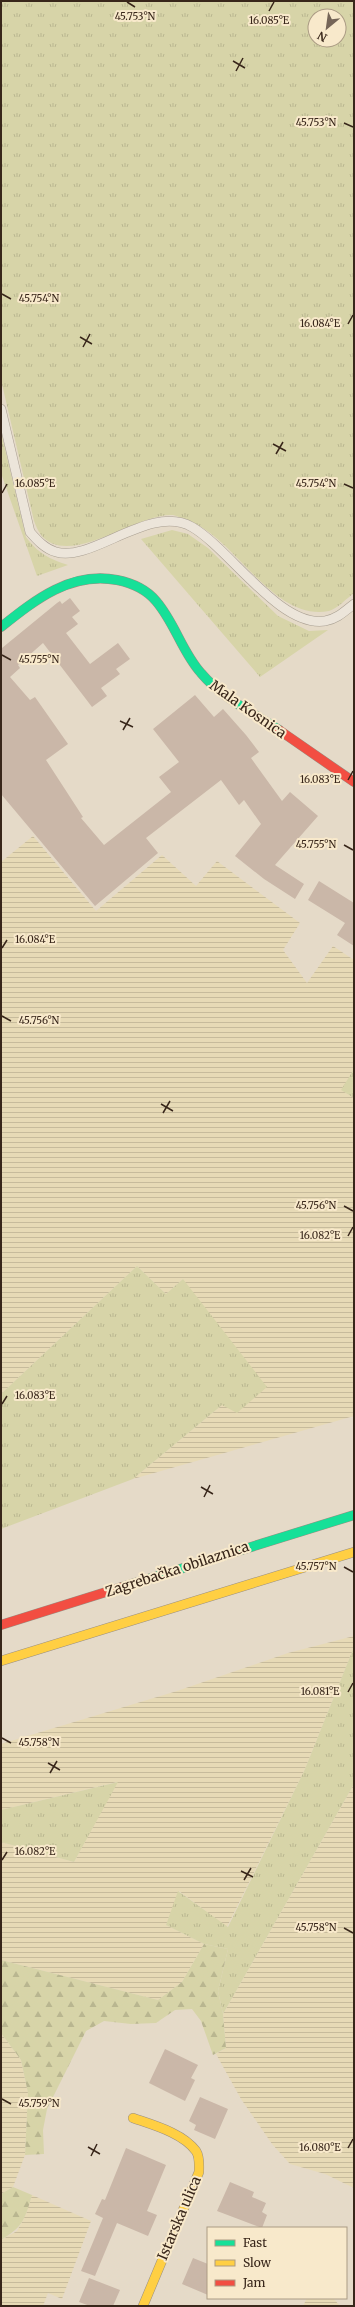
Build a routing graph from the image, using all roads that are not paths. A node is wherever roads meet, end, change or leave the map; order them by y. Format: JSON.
{"nodes":[{"id":1,"x":1,"y":409,"type":"edge"},
{"id":2,"x":354,"y":604,"type":"edge"},
{"id":3,"x":1,"y":627,"type":"edge"},
{"id":4,"x":354,"y":782,"type":"edge"},
{"id":5,"x":354,"y":1515,"type":"edge"},
{"id":6,"x":354,"y":1552,"type":"edge"},
{"id":7,"x":1,"y":1625,"type":"edge"},
{"id":8,"x":1,"y":1661,"type":"edge"},
{"id":9,"x":133,"y":2118,"type":"dead end"},
{"id":10,"x":143,"y":2306,"type":"edge"}],
"edges":[{"from":1,"to":2,"type":"lane"},
{"from":3,"to":4,"type":"main road","name":"Mala Kosnica"},
{"from":5,"to":7,"type":"main road","name":"Zagrebačka obilaznica"},
{"from":6,"to":8,"type":"main road"},
{"from":9,"to":10,"type":"main road","name":"Istarska ulica"}]}
